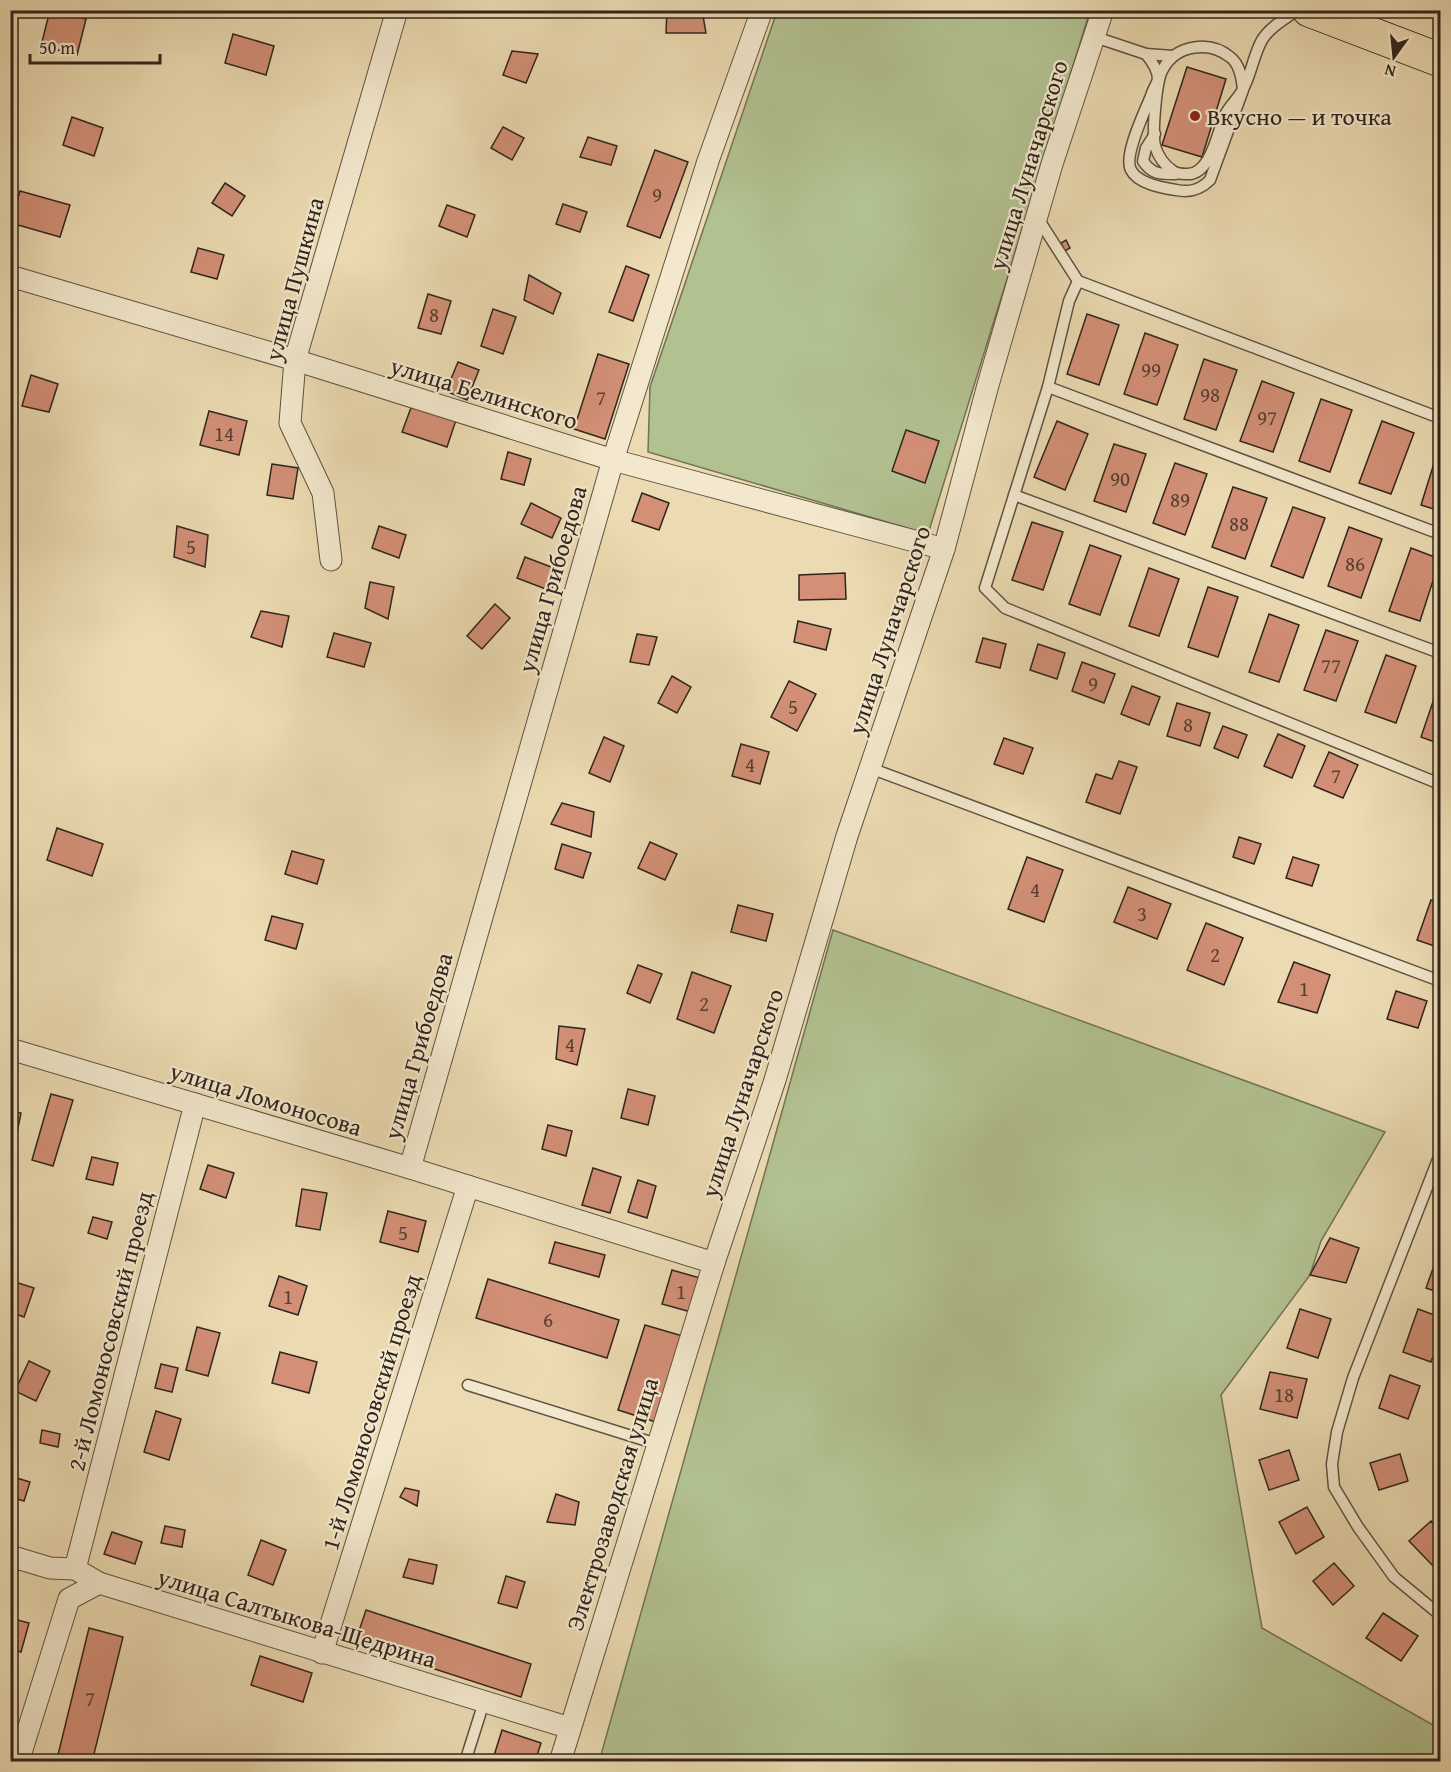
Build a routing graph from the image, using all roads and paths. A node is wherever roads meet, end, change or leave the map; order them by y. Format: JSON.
{"nodes":[{"id":1,"x":397,"y":10,"type":"edge"},
{"id":2,"x":762,"y":10,"type":"edge"},
{"id":3,"x":1104,"y":10,"type":"edge"},
{"id":4,"x":1297,"y":10,"type":"edge"},
{"id":5,"x":1309,"y":10,"type":"edge"},
{"id":6,"x":1095,"y":37,"type":"junction"},
{"id":7,"x":1146,"y":54,"type":"junction"},
{"id":8,"x":1173,"y":56,"type":"junction"},
{"id":9,"x":1440,"y":60,"type":"edge"},
{"id":10,"x":1158,"y":79,"type":"junction"},
{"id":11,"x":1243,"y":90,"type":"junction"},
{"id":12,"x":1155,"y":133,"type":"junction"},
{"id":13,"x":1176,"y":174,"type":"junction"},
{"id":14,"x":1037,"y":217,"type":"junction"},
{"id":15,"x":10,"y":276,"type":"edge"},
{"id":16,"x":1078,"y":281,"type":"junction"},
{"id":17,"x":295,"y":360,"type":"junction"},
{"id":18,"x":1048,"y":387,"type":"junction"},
{"id":19,"x":1440,"y":418,"type":"edge"},
{"id":20,"x":613,"y":460,"type":"junction"},
{"id":21,"x":1014,"y":495,"type":"junction"},
{"id":22,"x":1440,"y":534,"type":"edge"},
{"id":23,"x":944,"y":549,"type":"junction"},
{"id":24,"x":331,"y":560,"type":"dead end"},
{"id":25,"x":1440,"y":654,"type":"edge"},
{"id":26,"x":870,"y":768,"type":"junction"},
{"id":27,"x":1440,"y":784,"type":"edge"},
{"id":28,"x":1440,"y":981,"type":"edge"},
{"id":29,"x":10,"y":1048,"type":"edge"},
{"id":30,"x":195,"y":1104,"type":"junction"},
{"id":31,"x":1440,"y":1154,"type":"edge"},
{"id":32,"x":410,"y":1168,"type":"junction"},
{"id":33,"x":468,"y":1186,"type":"junction"},
{"id":34,"x":714,"y":1263,"type":"junction"},
{"id":35,"x":468,"y":1385,"type":"dead end"},
{"id":36,"x":657,"y":1444,"type":"junction"},
{"id":37,"x":10,"y":1556,"type":"edge"},
{"id":38,"x":50,"y":1568,"type":"junction"},
{"id":39,"x":75,"y":1569,"type":"junction"},
{"id":40,"x":99,"y":1583,"type":"junction"},
{"id":41,"x":69,"y":1599,"type":"junction"},
{"id":42,"x":1440,"y":1615,"type":"edge"},
{"id":43,"x":322,"y":1653,"type":"junction"},
{"id":44,"x":484,"y":1701,"type":"junction"},
{"id":45,"x":570,"y":1728,"type":"junction"},
{"id":46,"x":18,"y":1761,"type":"edge"},
{"id":47,"x":465,"y":1761,"type":"edge"},
{"id":48,"x":560,"y":1761,"type":"edge"}],
"edges":[{"from":1,"to":17,"type":"street","name":"улица Пушкина"},
{"from":2,"to":20,"type":"street","name":"улица Грибоедова"},
{"from":3,"to":6,"type":"street","name":"улица Луначарского"},
{"from":4,"to":11,"type":"lane"},
{"from":5,"to":9,"type":"main road"},
{"from":6,"to":7,"type":"lane"},
{"from":6,"to":14,"type":"street","name":"улица Луначарского"},
{"from":7,"to":8,"type":"lane"},
{"from":7,"to":10,"type":"lane"},
{"from":8,"to":10,"type":"lane"},
{"from":8,"to":11,"type":"lane"},
{"from":10,"to":11,"type":"lane"},
{"from":10,"to":12,"type":"lane"},
{"from":11,"to":13,"type":"lane"},
{"from":12,"to":13,"type":"lane"},
{"from":12,"to":13,"type":"lane"},
{"from":14,"to":16,"type":"lane"},
{"from":14,"to":23,"type":"street","name":"улица Луначарского"},
{"from":15,"to":17,"type":"street","name":"улица Белинского"},
{"from":16,"to":18,"type":"lane"},
{"from":16,"to":19,"type":"lane"},
{"from":17,"to":20,"type":"street","name":"улица Белинского"},
{"from":17,"to":24,"type":"street","name":"улица Пушкина"},
{"from":18,"to":21,"type":"lane"},
{"from":18,"to":22,"type":"lane"},
{"from":20,"to":23,"type":"street","name":"улица Белинского"},
{"from":20,"to":32,"type":"street","name":"улица Грибоедова"},
{"from":21,"to":25,"type":"lane"},
{"from":21,"to":27,"type":"lane"},
{"from":23,"to":26,"type":"street","name":"улица Луначарского"},
{"from":26,"to":28,"type":"lane"},
{"from":26,"to":34,"type":"street","name":"улица Луначарского"},
{"from":29,"to":30,"type":"street","name":"улица Ломоносова"},
{"from":30,"to":32,"type":"street","name":"улица Ломоносова"},
{"from":30,"to":39,"type":"street","name":"2-й Ломоносовский проезд"},
{"from":31,"to":42,"type":"lane"},
{"from":32,"to":33,"type":"street","name":"улица Ломоносова"},
{"from":33,"to":34,"type":"street","name":"улица Ломоносова"},
{"from":33,"to":43,"type":"street","name":"1-й Ломоносовский проезд"},
{"from":34,"to":36,"type":"street","name":"Электрозаводская улица"},
{"from":35,"to":36,"type":"lane"},
{"from":36,"to":45,"type":"street","name":"Электрозаводская улица"},
{"from":37,"to":38,"type":"street","name":"улица Салтыкова-Щедрина"},
{"from":38,"to":39,"type":"street","name":"улица Салтыкова-Щедрина"},
{"from":38,"to":41,"type":"street"},
{"from":39,"to":40,"type":"street","name":"улица Салтыкова-Щедрина"},
{"from":40,"to":41,"type":"street"},
{"from":40,"to":43,"type":"street","name":"улица Салтыкова-Щедрина"},
{"from":41,"to":46,"type":"street"},
{"from":43,"to":44,"type":"street","name":"улица Салтыкова-Щедрина"},
{"from":44,"to":45,"type":"street","name":"улица Салтыкова-Щедрина"},
{"from":44,"to":47,"type":"lane"},
{"from":45,"to":48,"type":"street","name":"Электрозаводская улица"}]}
